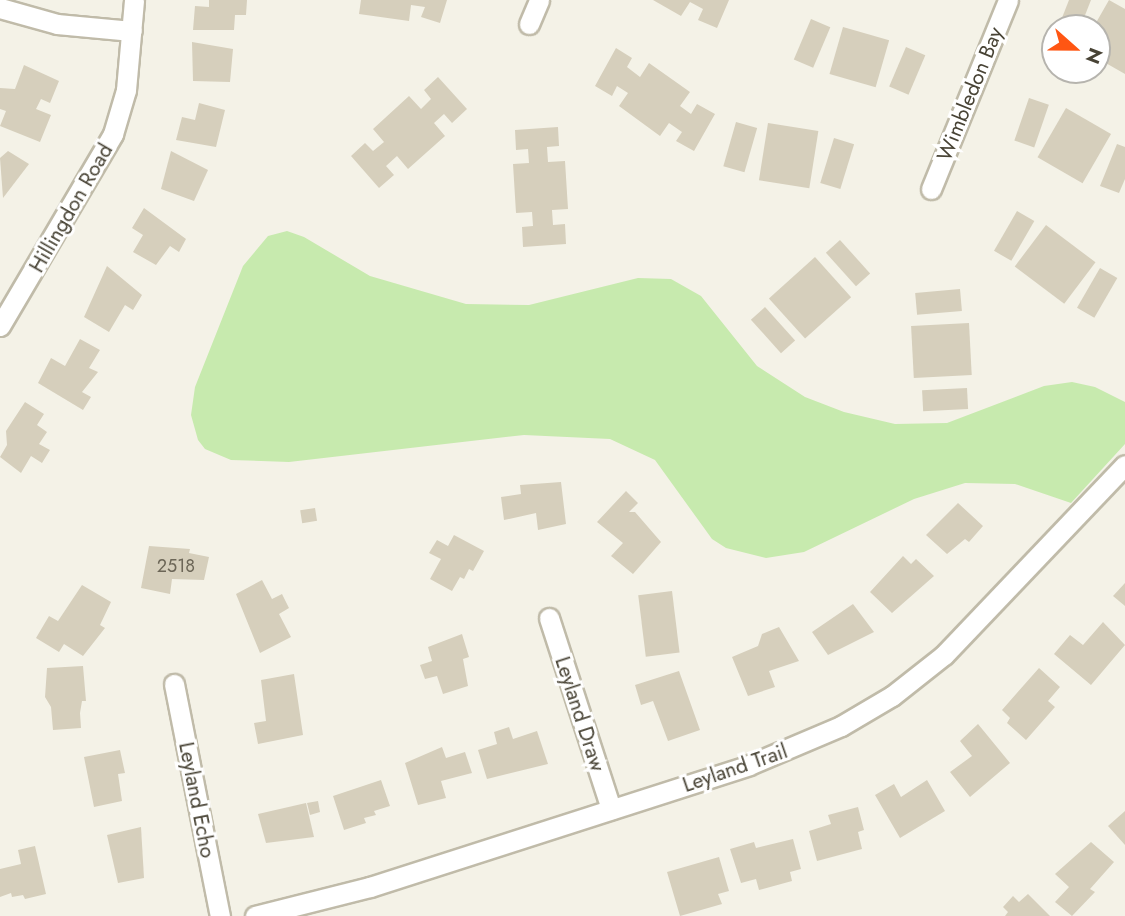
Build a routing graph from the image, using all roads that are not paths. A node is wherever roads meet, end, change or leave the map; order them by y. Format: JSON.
{"nodes":[{"id":1,"x":134,"y":0,"type":"edge"},
{"id":2,"x":539,"y":0,"type":"edge"},
{"id":3,"x":1008,"y":0,"type":"edge"},
{"id":4,"x":0,"y":8,"type":"edge"},
{"id":5,"x":529,"y":24,"type":"dead end"},
{"id":6,"x":132,"y":31,"type":"junction"},
{"id":7,"x":931,"y":189,"type":"dead end"},
{"id":8,"x":0,"y":326,"type":"edge"},
{"id":9,"x":1125,"y":465,"type":"edge"},
{"id":10,"x":549,"y":618,"type":"dead end"},
{"id":11,"x":174,"y":684,"type":"dead end"},
{"id":12,"x":611,"y":809,"type":"junction"},
{"id":13,"x":220,"y":916,"type":"edge"},
{"id":14,"x":255,"y":916,"type":"edge"}],
"edges":[{"from":1,"to":6,"type":"street","name":"Hillingdon Road"},
{"from":2,"to":5,"type":"street"},
{"from":3,"to":7,"type":"street","name":"Wimbledon Bay"},
{"from":4,"to":6,"type":"street"},
{"from":6,"to":8,"type":"street","name":"Hillingdon Road"},
{"from":9,"to":12,"type":"street","name":"Leyland Trail"},
{"from":10,"to":12,"type":"street","name":"Leyland Draw"},
{"from":11,"to":13,"type":"street","name":"Leyland Echo"},
{"from":12,"to":14,"type":"street","name":"Leyland Trail"}]}
